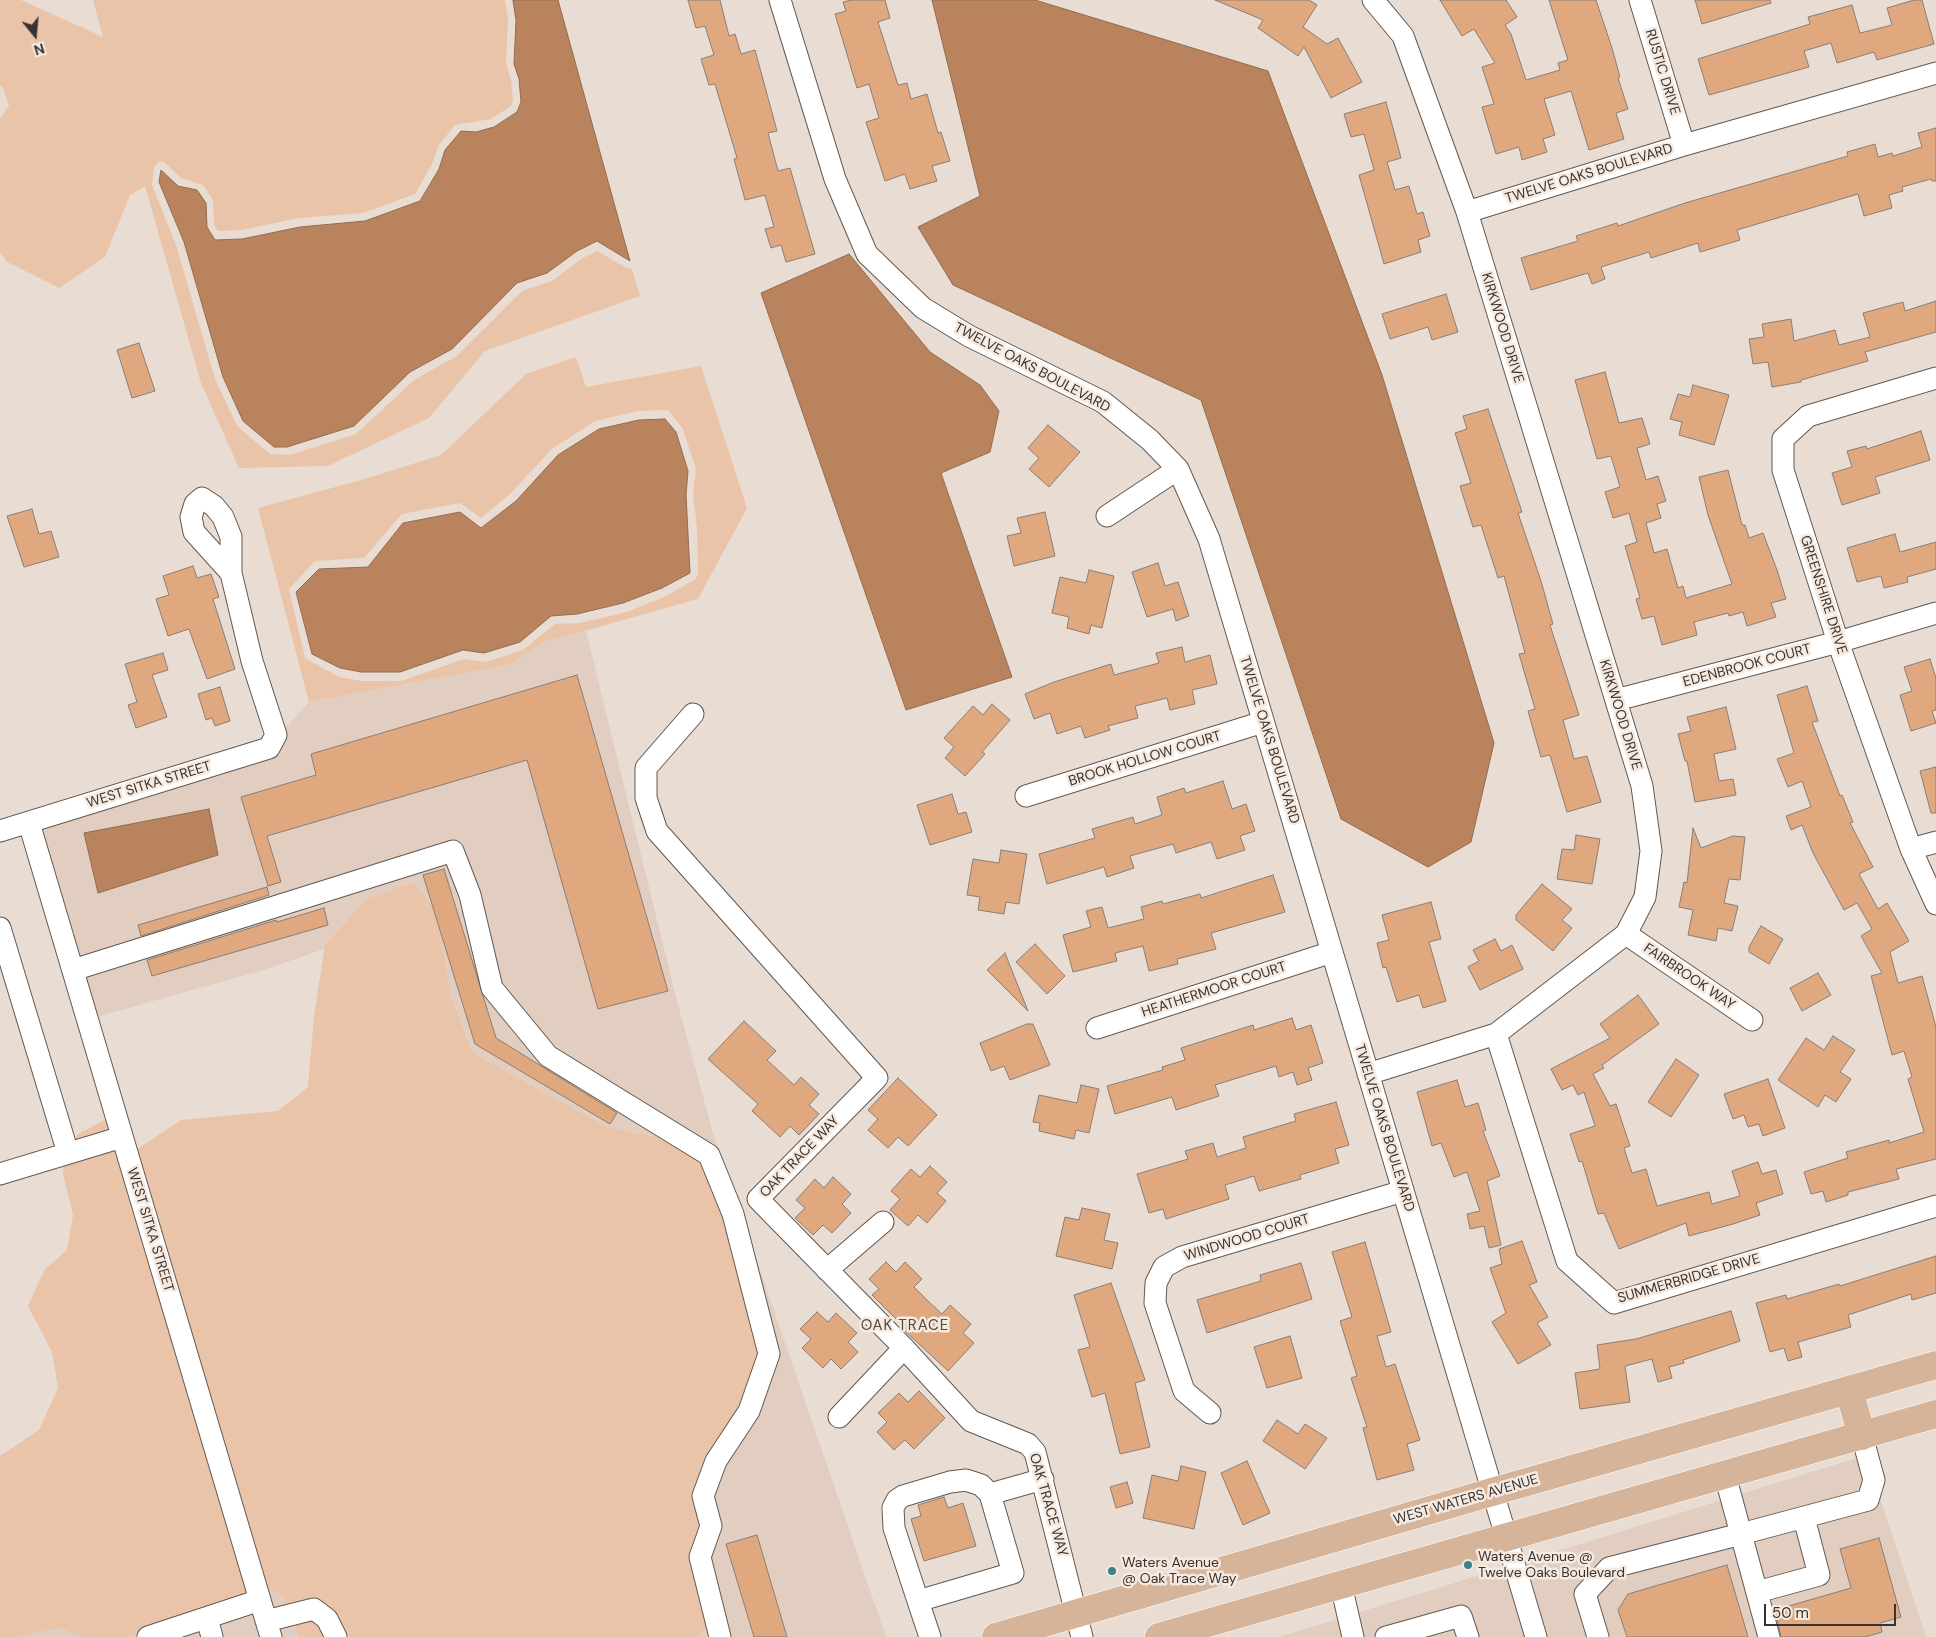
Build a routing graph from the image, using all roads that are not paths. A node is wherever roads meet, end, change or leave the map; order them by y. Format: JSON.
{"nodes":[{"id":1,"x":780,"y":0,"type":"edge"},
{"id":2,"x":1373,"y":0,"type":"edge"},
{"id":3,"x":1640,"y":0,"type":"edge"},
{"id":4,"x":1936,"y":74,"type":"edge"},
{"id":5,"x":1684,"y":145,"type":"junction"},
{"id":6,"x":1467,"y":212,"type":"junction"},
{"id":7,"x":1936,"y":378,"type":"edge"},
{"id":8,"x":1178,"y":469,"type":"junction"},
{"id":9,"x":1107,"y":516,"type":"dead end"},
{"id":10,"x":231,"y":572,"type":"dead end"},
{"id":11,"x":1936,"y":613,"type":"edge"},
{"id":12,"x":1838,"y":642,"type":"junction"},
{"id":13,"x":1616,"y":700,"type":"junction"},
{"id":14,"x":693,"y":714,"type":"dead end"},
{"id":15,"x":1264,"y":722,"type":"junction"},
{"id":16,"x":1026,"y":796,"type":"dead end"},
{"id":17,"x":28,"y":823,"type":"junction"},
{"id":18,"x":0,"y":831,"type":"edge"},
{"id":19,"x":1936,"y":842,"type":"edge"},
{"id":20,"x":1911,"y":849,"type":"junction"},
{"id":21,"x":1936,"y":904,"type":"edge"},
{"id":22,"x":0,"y":928,"type":"edge"},
{"id":23,"x":1626,"y":934,"type":"junction"},
{"id":24,"x":1332,"y":952,"type":"junction"},
{"id":25,"x":73,"y":970,"type":"junction"},
{"id":26,"x":1752,"y":1020,"type":"dead end"},
{"id":27,"x":1097,"y":1028,"type":"dead end"},
{"id":28,"x":1496,"y":1034,"type":"junction"},
{"id":29,"x":1368,"y":1074,"type":"junction"},
{"id":30,"x":122,"y":1137,"type":"junction"},
{"id":31,"x":68,"y":1153,"type":"junction"},
{"id":32,"x":0,"y":1174,"type":"edge"},
{"id":33,"x":1403,"y":1191,"type":"junction"},
{"id":34,"x":1936,"y":1206,"type":"edge"},
{"id":35,"x":883,"y":1222,"type":"dead end"},
{"id":36,"x":828,"y":1270,"type":"junction"},
{"id":37,"x":904,"y":1348,"type":"junction"},
{"id":38,"x":1936,"y":1365,"type":"edge"},
{"id":39,"x":1849,"y":1390,"type":"junction"},
{"id":40,"x":1210,"y":1413,"type":"dead end"},
{"id":41,"x":1936,"y":1414,"type":"edge"},
{"id":42,"x":839,"y":1417,"type":"dead end"},
{"id":43,"x":1862,"y":1436,"type":"junction"},
{"id":44,"x":1725,"y":1475,"type":"junction"},
{"id":45,"x":1043,"y":1479,"type":"junction"},
{"id":46,"x":1492,"y":1492,"type":"junction"},
{"id":47,"x":990,"y":1494,"type":"junction"},
{"id":48,"x":1804,"y":1518,"type":"junction"},
{"id":49,"x":1741,"y":1534,"type":"junction"},
{"id":50,"x":1507,"y":1538,"type":"junction"},
{"id":51,"x":1341,"y":1585,"type":"junction"},
{"id":52,"x":1757,"y":1592,"type":"junction"},
{"id":53,"x":260,"y":1600,"type":"junction"},
{"id":54,"x":918,"y":1601,"type":"junction"},
{"id":55,"x":1079,"y":1626,"type":"edge"},
{"id":56,"x":210,"y":1627,"type":"edge"},
{"id":57,"x":269,"y":1629,"type":"edge"},
{"id":58,"x":1040,"y":1631,"type":"edge"},
{"id":59,"x":148,"y":1637,"type":"edge"},
{"id":60,"x":336,"y":1637,"type":"edge"},
{"id":61,"x":720,"y":1637,"type":"edge"},
{"id":62,"x":930,"y":1637,"type":"edge"},
{"id":63,"x":996,"y":1637,"type":"edge"},
{"id":64,"x":1159,"y":1637,"type":"edge"},
{"id":65,"x":1354,"y":1637,"type":"edge"},
{"id":66,"x":1386,"y":1637,"type":"edge"},
{"id":67,"x":1468,"y":1637,"type":"edge"},
{"id":68,"x":1536,"y":1637,"type":"edge"},
{"id":69,"x":1598,"y":1637,"type":"edge"},
{"id":70,"x":1769,"y":1637,"type":"edge"}],
"edges":[{"from":1,"to":8,"type":"street","name":"TWELVE OAKS BOULEVARD"},
{"from":2,"to":6,"type":"street"},
{"from":3,"to":5,"type":"street","name":"RUSTIC DRIVE"},
{"from":4,"to":5,"type":"street","name":"TWELVE OAKS BOULEVARD"},
{"from":5,"to":6,"type":"street","name":"TWELVE OAKS BOULEVARD"},
{"from":6,"to":13,"type":"street","name":"KIRKWOOD DRIVE"},
{"from":7,"to":12,"type":"street","name":"GREENSHIRE DRIVE"},
{"from":8,"to":9,"type":"street"},
{"from":8,"to":15,"type":"street","name":"TWELVE OAKS BOULEVARD"},
{"from":10,"to":17,"type":"street","name":"WEST SITKA STREET"},
{"from":11,"to":12,"type":"street","name":"EDENBROOK COURT"},
{"from":12,"to":13,"type":"street","name":"EDENBROOK COURT"},
{"from":12,"to":20,"type":"street","name":"GREENSHIRE DRIVE"},
{"from":13,"to":23,"type":"street","name":"KIRKWOOD DRIVE"},
{"from":14,"to":36,"type":"street","name":"OAK TRACE WAY"},
{"from":15,"to":16,"type":"street","name":"BROOK HOLLOW COURT"},
{"from":15,"to":24,"type":"street","name":"TWELVE OAKS BOULEVARD"},
{"from":17,"to":18,"type":"street","name":"WEST SITKA STREET"},
{"from":17,"to":25,"type":"street","name":"WEST SITKA STREET"},
{"from":19,"to":20,"type":"street"},
{"from":20,"to":21,"type":"street","name":"GREENSHIRE DRIVE"},
{"from":22,"to":31,"type":"street"},
{"from":23,"to":26,"type":"street","name":"FAIRBROOK WAY"},
{"from":23,"to":28,"type":"street","name":"KIRKWOOD DRIVE"},
{"from":24,"to":27,"type":"street","name":"HEATHERMOOR COURT"},
{"from":24,"to":29,"type":"street","name":"TWELVE OAKS BOULEVARD"},
{"from":25,"to":30,"type":"street","name":"WEST SITKA STREET"},
{"from":25,"to":61,"type":"street"},
{"from":28,"to":29,"type":"street","name":"KIRKWOOD DRIVE"},
{"from":28,"to":34,"type":"street","name":"SUMMERBRIDGE DRIVE"},
{"from":29,"to":33,"type":"street","name":"TWELVE OAKS BOULEVARD"},
{"from":30,"to":31,"type":"street"},
{"from":30,"to":53,"type":"street","name":"WEST SITKA STREET"},
{"from":31,"to":32,"type":"street"},
{"from":33,"to":40,"type":"street","name":"WINDWOOD COURT"},
{"from":33,"to":46,"type":"street","name":"TWELVE OAKS BOULEVARD"},
{"from":35,"to":36,"type":"street"},
{"from":36,"to":37,"type":"street","name":"OAK TRACE WAY"},
{"from":37,"to":42,"type":"street"},
{"from":37,"to":45,"type":"street","name":"OAK TRACE WAY"},
{"from":38,"to":39,"type":"main road","name":"WEST WATERS AVENUE"},
{"from":39,"to":43,"type":"main road"},
{"from":39,"to":46,"type":"main road","name":"WEST WATERS AVENUE"},
{"from":41,"to":43,"type":"main road"},
{"from":43,"to":44,"type":"main road"},
{"from":43,"to":48,"type":"street"},
{"from":44,"to":49,"type":"street"},
{"from":44,"to":50,"type":"main road"},
{"from":45,"to":47,"type":"street"},
{"from":45,"to":55,"type":"street","name":"OAK TRACE WAY"},
{"from":46,"to":50,"type":"street","name":"TWELVE OAKS BOULEVARD"},
{"from":46,"to":55,"type":"main road","name":"WEST WATERS AVENUE"},
{"from":47,"to":54,"type":"street"},
{"from":47,"to":54,"type":"street"},
{"from":48,"to":49,"type":"street"},
{"from":48,"to":52,"type":"street"},
{"from":49,"to":52,"type":"street"},
{"from":49,"to":69,"type":"street"},
{"from":50,"to":51,"type":"main road"},
{"from":50,"to":68,"type":"street","name":"TWELVE OAKS BOULEVARD"},
{"from":51,"to":64,"type":"main road"},
{"from":51,"to":65,"type":"street"},
{"from":52,"to":70,"type":"street"},
{"from":53,"to":56,"type":"street"},
{"from":53,"to":57,"type":"street","name":"WEST SITKA STREET"},
{"from":54,"to":62,"type":"street"},
{"from":55,"to":58,"type":"main road","name":"WEST WATERS AVENUE"},
{"from":56,"to":59,"type":"street"},
{"from":57,"to":60,"type":"street"},
{"from":58,"to":63,"type":"main road","name":"WEST WATERS AVENUE"},
{"from":66,"to":67,"type":"street"}]}
